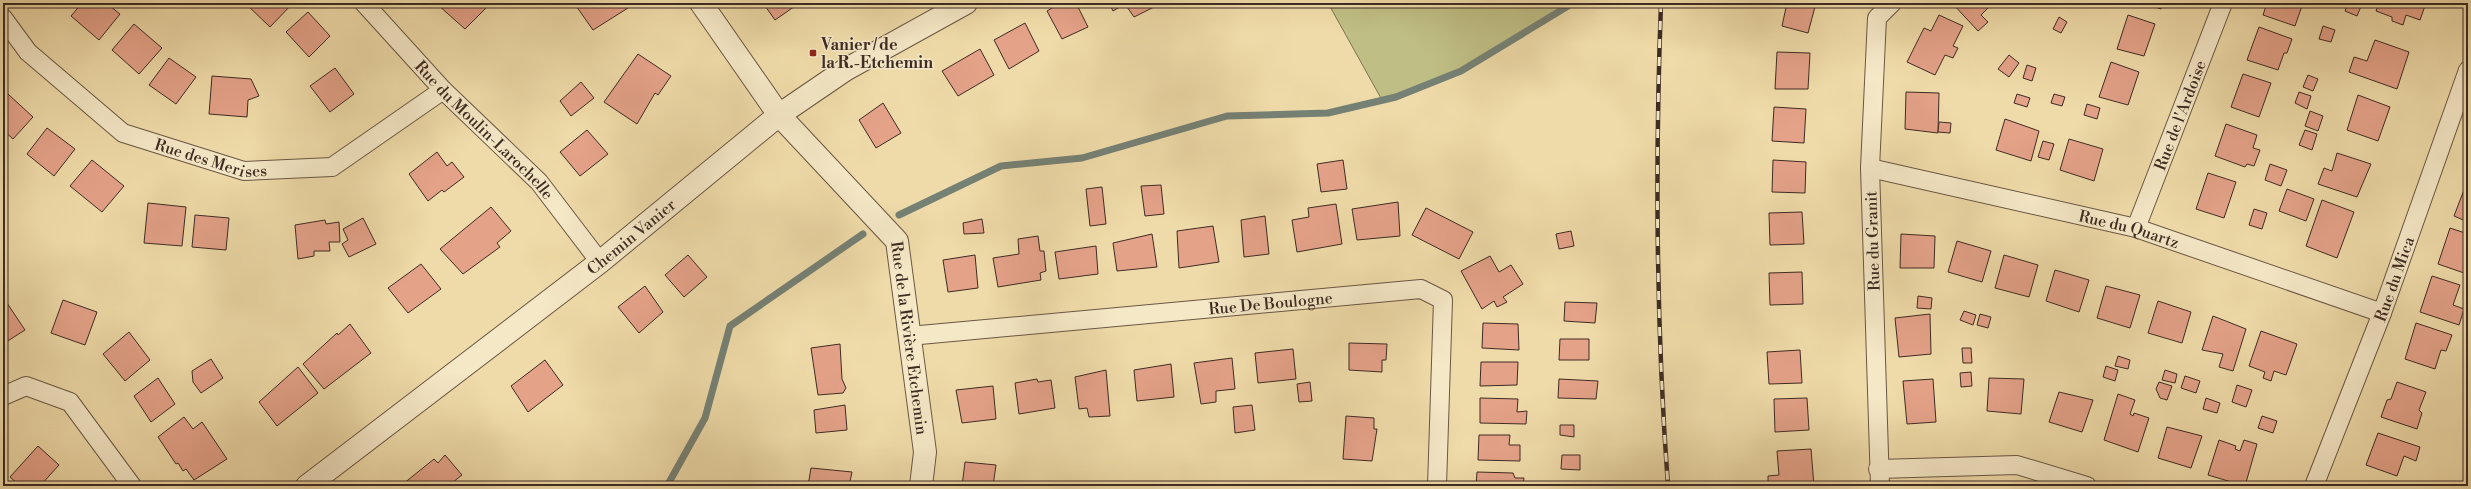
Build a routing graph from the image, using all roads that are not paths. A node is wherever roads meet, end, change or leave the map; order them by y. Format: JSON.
{"nodes":[{"id":1,"x":364,"y":3,"type":"edge"},
{"id":2,"x":701,"y":3,"type":"edge"},
{"id":3,"x":966,"y":3,"type":"edge"},
{"id":4,"x":1892,"y":3,"type":"edge"},
{"id":5,"x":2223,"y":3,"type":"edge"},
{"id":6,"x":3,"y":18,"type":"edge"},
{"id":7,"x":2468,"y":70,"type":"edge"},
{"id":8,"x":444,"y":90,"type":"junction"},
{"id":9,"x":779,"y":115,"type":"junction"},
{"id":10,"x":1870,"y":168,"type":"junction"},
{"id":11,"x":2136,"y":228,"type":"junction"},
{"id":12,"x":600,"y":262,"type":"junction"},
{"id":13,"x":2382,"y":313,"type":"junction"},
{"id":14,"x":909,"y":336,"type":"junction"},
{"id":15,"x":3,"y":396,"type":"edge"},
{"id":16,"x":1879,"y":477,"type":"edge"},
{"id":17,"x":132,"y":486,"type":"edge"},
{"id":18,"x":307,"y":486,"type":"edge"},
{"id":19,"x":921,"y":486,"type":"edge"},
{"id":20,"x":1437,"y":486,"type":"edge"},
{"id":21,"x":2087,"y":486,"type":"edge"},
{"id":22,"x":2314,"y":486,"type":"edge"}],
"edges":[{"from":1,"to":8,"type":"street","name":"Rue du Moulin-Larochelle"},
{"from":2,"to":9,"type":"street","name":"Rue de la Rivière Etchemin"},
{"from":3,"to":9,"type":"street","name":"Chemin Vanier"},
{"from":4,"to":10,"type":"street","name":"Rue du Granit"},
{"from":5,"to":11,"type":"street","name":"Rue de l'Ardoise"},
{"from":6,"to":8,"type":"street","name":"Rue des Merises"},
{"from":7,"to":13,"type":"street","name":"Rue du Mica"},
{"from":8,"to":12,"type":"street","name":"Rue du Moulin-Larochelle"},
{"from":9,"to":12,"type":"street","name":"Chemin Vanier"},
{"from":9,"to":14,"type":"street","name":"Rue de la Rivière Etchemin"},
{"from":10,"to":11,"type":"street","name":"Rue du Quartz"},
{"from":10,"to":16,"type":"street","name":"Rue du Granit"},
{"from":11,"to":13,"type":"street","name":"Rue du Quartz"},
{"from":12,"to":18,"type":"street","name":"Chemin Vanier"},
{"from":13,"to":22,"type":"street","name":"Rue du Mica"},
{"from":14,"to":19,"type":"street","name":"Rue de la Rivière Etchemin"},
{"from":14,"to":20,"type":"street","name":"Rue De Boulogne"},
{"from":15,"to":17,"type":"street"},
{"from":16,"to":21,"type":"street"}]}
